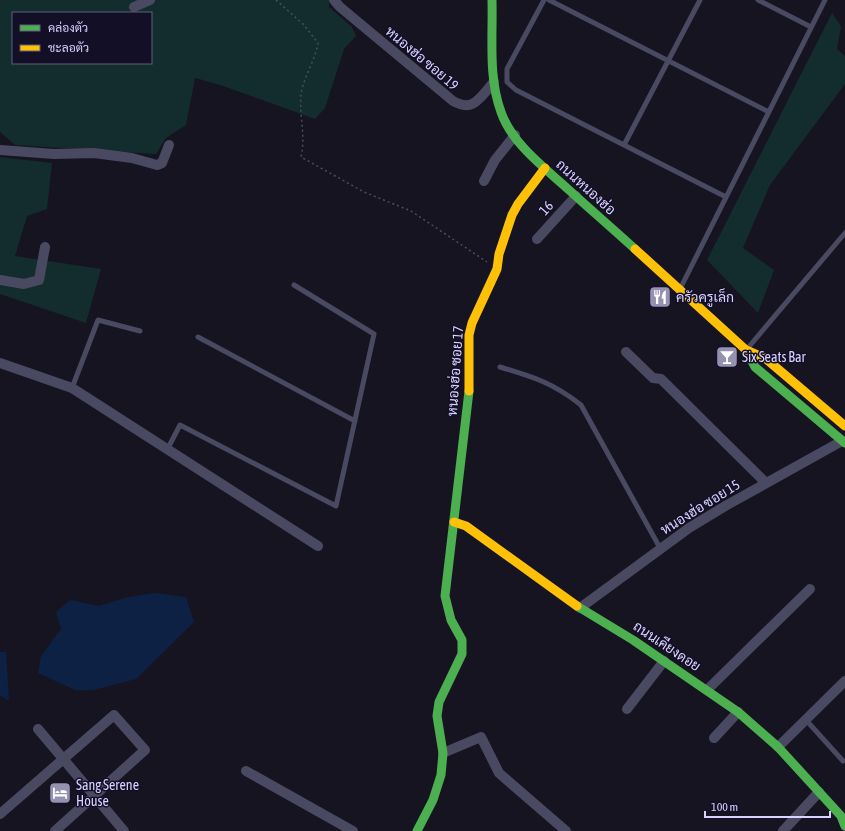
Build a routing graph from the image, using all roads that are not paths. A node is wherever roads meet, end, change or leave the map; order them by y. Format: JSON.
{"nodes":[{"id":1,"x":150,"y":0,"type":"edge"},
{"id":2,"x":334,"y":0,"type":"edge"},
{"id":3,"x":485,"y":0,"type":"edge"},
{"id":4,"x":492,"y":0,"type":"edge"},
{"id":5,"x":544,"y":0,"type":"edge"},
{"id":6,"x":549,"y":0,"type":"edge"},
{"id":7,"x":700,"y":0,"type":"edge"},
{"id":8,"x":758,"y":0,"type":"edge"},
{"id":9,"x":825,"y":0,"type":"edge"},
{"id":10,"x":134,"y":7,"type":"dead end"},
{"id":11,"x":492,"y":12,"type":"junction"},
{"id":12,"x":811,"y":27,"type":"junction"},
{"id":13,"x":668,"y":61,"type":"junction"},
{"id":14,"x":494,"y":82,"type":"junction"},
{"id":15,"x":769,"y":112,"type":"junction"},
{"id":16,"x":515,"y":135,"type":"junction"},
{"id":17,"x":169,"y":145,"type":"dead end"},
{"id":18,"x":624,"y":145,"type":"junction"},
{"id":19,"x":0,"y":150,"type":"edge"},
{"id":20,"x":545,"y":168,"type":"junction"},
{"id":21,"x":484,"y":181,"type":"dead end"},
{"id":22,"x":576,"y":196,"type":"junction"},
{"id":23,"x":726,"y":197,"type":"junction"},
{"id":24,"x":845,"y":233,"type":"edge"},
{"id":25,"x":537,"y":239,"type":"dead end"},
{"id":26,"x":46,"y":247,"type":"dead end"},
{"id":27,"x":0,"y":280,"type":"edge"},
{"id":28,"x":294,"y":285,"type":"dead end"},
{"id":29,"x":680,"y":290,"type":"junction"},
{"id":30,"x":140,"y":331,"type":"dead end"},
{"id":31,"x":198,"y":337,"type":"dead end"},
{"id":32,"x":746,"y":350,"type":"junction"},
{"id":33,"x":626,"y":352,"type":"dead end"},
{"id":34,"x":0,"y":363,"type":"edge"},
{"id":35,"x":500,"y":367,"type":"dead end"},
{"id":36,"x":72,"y":388,"type":"junction"},
{"id":37,"x":355,"y":421,"type":"junction"},
{"id":38,"x":845,"y":426,"type":"edge"},
{"id":39,"x":844,"y":442,"type":"edge"},
{"id":40,"x":167,"y":450,"type":"junction"},
{"id":41,"x":766,"y":483,"type":"junction"},
{"id":42,"x":454,"y":522,"type":"junction"},
{"id":43,"x":318,"y":546,"type":"dead end"},
{"id":44,"x":660,"y":548,"type":"junction"},
{"id":45,"x":810,"y":589,"type":"dead end"},
{"id":46,"x":580,"y":608,"type":"junction"},
{"id":47,"x":664,"y":661,"type":"junction"},
{"id":48,"x":845,"y":681,"type":"edge"},
{"id":49,"x":707,"y":690,"type":"junction"},
{"id":50,"x":627,"y":709,"type":"dead end"},
{"id":51,"x":738,"y":712,"type":"junction"},
{"id":52,"x":806,"y":720,"type":"junction"},
{"id":53,"x":38,"y":729,"type":"dead end"},
{"id":54,"x":714,"y":738,"type":"dead end"},
{"id":55,"x":778,"y":747,"type":"junction"},
{"id":56,"x":443,"y":753,"type":"junction"},
{"id":57,"x":63,"y":758,"type":"junction"},
{"id":58,"x":843,"y":761,"type":"dead end"},
{"id":59,"x":246,"y":771,"type":"dead end"},
{"id":60,"x":819,"y":792,"type":"junction"},
{"id":61,"x":95,"y":795,"type":"junction"},
{"id":62,"x":0,"y":814,"type":"edge"},
{"id":63,"x":843,"y":816,"type":"edge"},
{"id":64,"x":845,"y":826,"type":"edge"},
{"id":65,"x":55,"y":831,"type":"edge"},
{"id":66,"x":124,"y":831,"type":"edge"},
{"id":67,"x":353,"y":831,"type":"edge"},
{"id":68,"x":417,"y":831,"type":"edge"},
{"id":69,"x":566,"y":831,"type":"edge"},
{"id":70,"x":783,"y":831,"type":"edge"}],
"edges":[{"from":1,"to":10,"type":"street"},
{"from":2,"to":14,"type":"street","name":"หนองฮ่อ ซอย 19"},
{"from":3,"to":11,"type":"street"},
{"from":4,"to":11,"type":"street","name":"ถนนหนองฮ่อ"},
{"from":5,"to":18,"type":"lane"},
{"from":6,"to":13,"type":"lane"},
{"from":7,"to":13,"type":"lane"},
{"from":8,"to":12,"type":"lane"},
{"from":9,"to":12,"type":"lane"},
{"from":11,"to":14,"type":"street","name":"ถนนหนองฮ่อ"},
{"from":12,"to":15,"type":"lane"},
{"from":13,"to":15,"type":"lane"},
{"from":13,"to":18,"type":"lane"},
{"from":14,"to":16,"type":"street","name":"ถนนหนองฮ่อ"},
{"from":15,"to":23,"type":"lane"},
{"from":16,"to":20,"type":"street","name":"ถนนหนองฮ่อ"},
{"from":16,"to":21,"type":"street"},
{"from":17,"to":19,"type":"street"},
{"from":18,"to":23,"type":"lane"},
{"from":20,"to":22,"type":"street","name":"ถนนหนองฮ่อ"},
{"from":20,"to":42,"type":"street","name":"หนองฮ่อ ซอย 17"},
{"from":22,"to":25,"type":"street","name":"16"},
{"from":22,"to":29,"type":"street","name":"ถนนหนองฮ่อ"},
{"from":23,"to":29,"type":"lane"},
{"from":24,"to":32,"type":"lane"},
{"from":26,"to":27,"type":"street"},
{"from":28,"to":37,"type":"lane"},
{"from":29,"to":32,"type":"street","name":"ถนนหนองฮ่อ"},
{"from":30,"to":36,"type":"lane"},
{"from":31,"to":37,"type":"lane"},
{"from":32,"to":38,"type":"street","name":"ถนนหนองฮ่อ"},
{"from":32,"to":39,"type":"street","name":"ถนนหนองฮ่อ"},
{"from":33,"to":41,"type":"street"},
{"from":34,"to":36,"type":"street"},
{"from":35,"to":44,"type":"lane"},
{"from":36,"to":40,"type":"street"},
{"from":37,"to":40,"type":"lane"},
{"from":39,"to":41,"type":"street","name":"หนองฮ่อ ซอย 15"},
{"from":40,"to":43,"type":"street"},
{"from":41,"to":44,"type":"street","name":"หนองฮ่อ ซอย 15"},
{"from":42,"to":46,"type":"street","name":"ถนนเคียงดอย"},
{"from":42,"to":56,"type":"street","name":"หนองฮ่อ ซอย 17"},
{"from":44,"to":46,"type":"street","name":"หนองฮ่อ ซอย 15"},
{"from":45,"to":49,"type":"street"},
{"from":46,"to":47,"type":"street","name":"ถนนเคียงดอย"},
{"from":47,"to":49,"type":"street","name":"ถนนเคียงดอย"},
{"from":47,"to":50,"type":"street"},
{"from":48,"to":52,"type":"street"},
{"from":49,"to":51,"type":"street","name":"ถนนเคียงดอย"},
{"from":51,"to":54,"type":"street"},
{"from":51,"to":55,"type":"street","name":"ถนนเคียงดอย"},
{"from":52,"to":55,"type":"street"},
{"from":52,"to":58,"type":"lane"},
{"from":53,"to":57,"type":"street"},
{"from":55,"to":60,"type":"street","name":"ถนนเคียงดอย"},
{"from":56,"to":68,"type":"street","name":"หนองฮ่อ ซอย 17"},
{"from":56,"to":69,"type":"street"},
{"from":57,"to":61,"type":"street"},
{"from":57,"to":61,"type":"street"},
{"from":57,"to":62,"type":"street"},
{"from":59,"to":67,"type":"street"},
{"from":60,"to":63,"type":"street","name":"ถนนเคียงดอย"},
{"from":60,"to":70,"type":"street"},
{"from":61,"to":65,"type":"street"},
{"from":61,"to":66,"type":"street"},
{"from":63,"to":64,"type":"street"}]}
